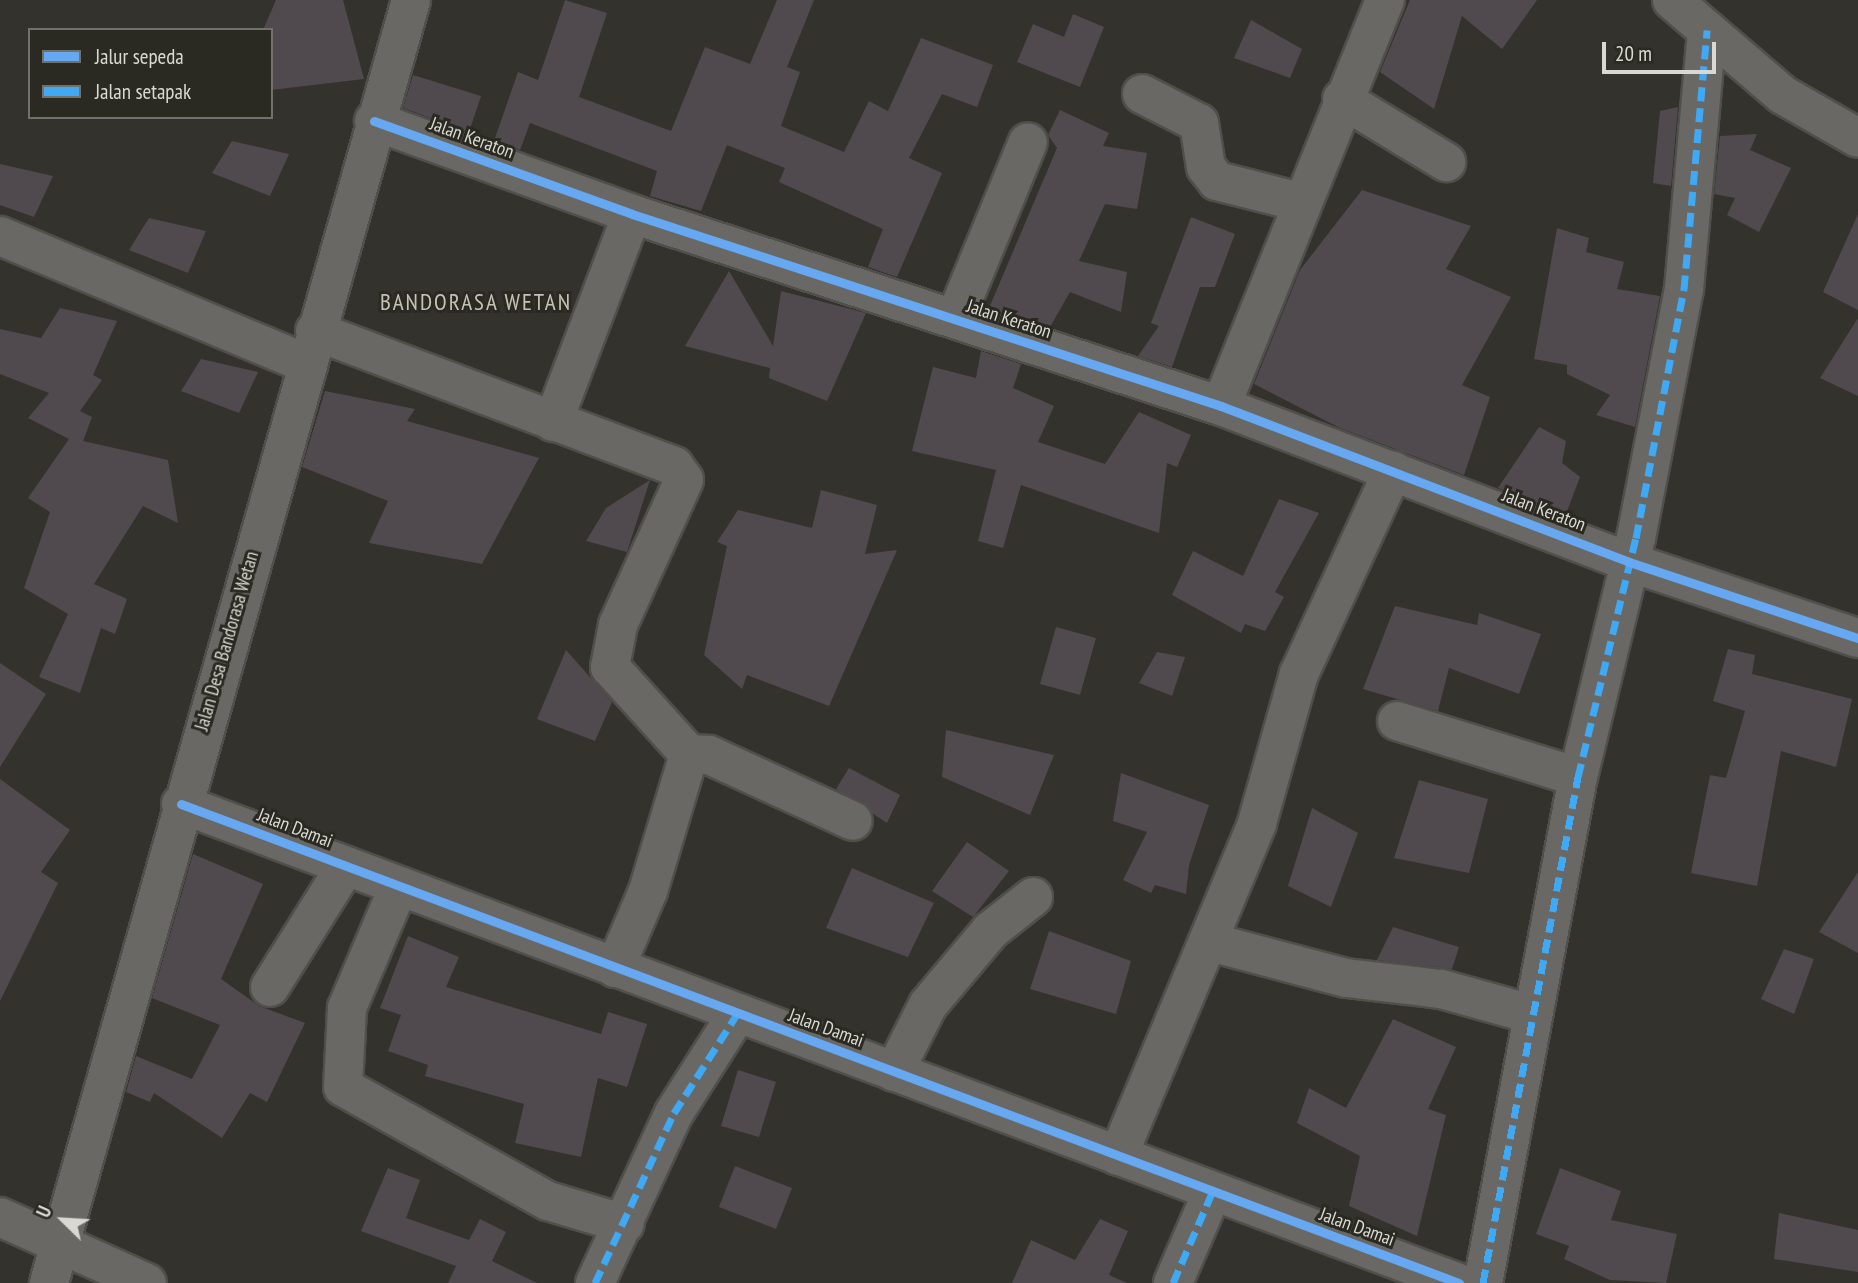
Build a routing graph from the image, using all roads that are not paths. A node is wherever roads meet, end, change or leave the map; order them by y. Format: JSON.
{"nodes":[{"id":1,"x":1385,"y":0,"type":"edge"},
{"id":2,"x":1672,"y":0,"type":"edge"},
{"id":3,"x":398,"y":5,"type":"edge"},
{"id":4,"x":1707,"y":30,"type":"junction"},
{"id":5,"x":1142,"y":94,"type":"dead end"},
{"id":6,"x":1342,"y":99,"type":"junction"},
{"id":7,"x":374,"y":121,"type":"junction"},
{"id":8,"x":1858,"y":138,"type":"edge"},
{"id":9,"x":1028,"y":142,"type":"dead end"},
{"id":10,"x":1446,"y":162,"type":"dead end"},
{"id":11,"x":1300,"y":202,"type":"junction"},
{"id":12,"x":632,"y":214,"type":"junction"},
{"id":13,"x":0,"y":236,"type":"edge"},
{"id":14,"x":955,"y":319,"type":"junction"},
{"id":15,"x":310,"y":347,"type":"junction"},
{"id":16,"x":1221,"y":406,"type":"junction"},
{"id":17,"x":553,"y":422,"type":"junction"},
{"id":18,"x":1393,"y":471,"type":"junction"},
{"id":19,"x":1629,"y":562,"type":"junction"},
{"id":20,"x":1858,"y":638,"type":"edge"},
{"id":21,"x":1397,"y":721,"type":"dead end"},
{"id":22,"x":689,"y":754,"type":"junction"},
{"id":23,"x":1578,"y":777,"type":"junction"},
{"id":24,"x":181,"y":804,"type":"junction"},
{"id":25,"x":853,"y":821,"type":"dead end"},
{"id":26,"x":346,"y":866,"type":"junction"},
{"id":27,"x":399,"y":886,"type":"junction"},
{"id":28,"x":1033,"y":897,"type":"dead end"},
{"id":29,"x":1210,"y":942,"type":"junction"},
{"id":30,"x":615,"y":968,"type":"junction"},
{"id":31,"x":270,"y":987,"type":"dead end"},
{"id":32,"x":737,"y":1014,"type":"junction"},
{"id":33,"x":1531,"y":1014,"type":"junction"},
{"id":34,"x":894,"y":1072,"type":"junction"},
{"id":35,"x":1118,"y":1156,"type":"junction"},
{"id":36,"x":1212,"y":1193,"type":"junction"},
{"id":37,"x":0,"y":1217,"type":"edge"},
{"id":38,"x":625,"y":1224,"type":"junction"},
{"id":39,"x":60,"y":1242,"type":"junction"},
{"id":40,"x":49,"y":1283,"type":"edge"},
{"id":41,"x":147,"y":1283,"type":"edge"},
{"id":42,"x":595,"y":1283,"type":"edge"},
{"id":43,"x":1173,"y":1283,"type":"edge"},
{"id":44,"x":1459,"y":1283,"type":"edge"},
{"id":45,"x":1483,"y":1283,"type":"edge"}],
"edges":[{"from":1,"to":6,"type":"street"},
{"from":2,"to":4,"type":"street"},
{"from":3,"to":7,"type":"street","name":"Jalan Desa Bandorasa Wetan"},
{"from":4,"to":8,"type":"street"},
{"from":4,"to":19,"type":"street"},
{"from":5,"to":11,"type":"street"},
{"from":6,"to":10,"type":"street"},
{"from":6,"to":11,"type":"street"},
{"from":7,"to":12,"type":"street","name":"Jalan Keraton"},
{"from":7,"to":15,"type":"street","name":"Jalan Desa Bandorasa Wetan"},
{"from":9,"to":14,"type":"street"},
{"from":11,"to":16,"type":"street"},
{"from":12,"to":14,"type":"street","name":"Jalan Keraton"},
{"from":12,"to":17,"type":"street"},
{"from":13,"to":15,"type":"street"},
{"from":14,"to":16,"type":"street","name":"Jalan Keraton"},
{"from":15,"to":17,"type":"street"},
{"from":15,"to":24,"type":"street","name":"Jalan Desa Bandorasa Wetan"},
{"from":16,"to":18,"type":"street","name":"Jalan Keraton"},
{"from":17,"to":22,"type":"street"},
{"from":18,"to":19,"type":"street","name":"Jalan Keraton"},
{"from":18,"to":29,"type":"street"},
{"from":19,"to":20,"type":"street","name":"Jalan Keraton"},
{"from":19,"to":23,"type":"street"},
{"from":21,"to":23,"type":"street"},
{"from":22,"to":25,"type":"street"},
{"from":22,"to":30,"type":"street"},
{"from":23,"to":33,"type":"street"},
{"from":24,"to":26,"type":"street","name":"Jalan Damai"},
{"from":24,"to":39,"type":"street","name":"Jalan Desa Bandorasa Wetan"},
{"from":26,"to":27,"type":"street","name":"Jalan Damai"},
{"from":26,"to":31,"type":"street"},
{"from":27,"to":30,"type":"street","name":"Jalan Damai"},
{"from":27,"to":38,"type":"street"},
{"from":28,"to":34,"type":"street"},
{"from":29,"to":33,"type":"street"},
{"from":29,"to":35,"type":"street"},
{"from":30,"to":32,"type":"street","name":"Jalan Damai"},
{"from":32,"to":34,"type":"street","name":"Jalan Damai"},
{"from":32,"to":38,"type":"street"},
{"from":33,"to":45,"type":"street"},
{"from":34,"to":35,"type":"street","name":"Jalan Damai"},
{"from":35,"to":36,"type":"street","name":"Jalan Damai"},
{"from":36,"to":43,"type":"street"},
{"from":36,"to":44,"type":"street","name":"Jalan Damai"},
{"from":37,"to":39,"type":"street"},
{"from":38,"to":42,"type":"street"},
{"from":39,"to":40,"type":"street","name":"Jalan Desa Bandorasa Wetan"},
{"from":39,"to":41,"type":"street"}]}
